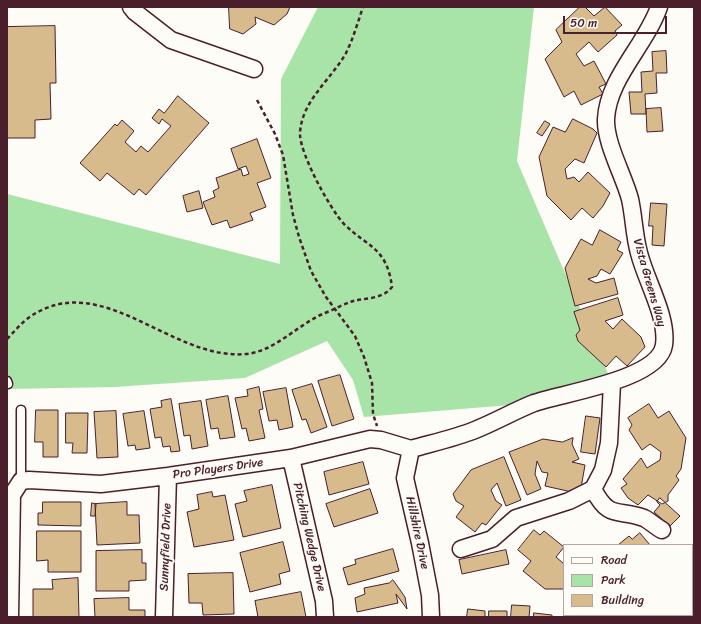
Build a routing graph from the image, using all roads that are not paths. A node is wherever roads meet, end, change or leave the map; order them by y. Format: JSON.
{"nodes":[{"id":1,"x":131,"y":7,"type":"edge"},
{"id":2,"x":658,"y":7,"type":"edge"},
{"id":3,"x":254,"y":69,"type":"dead end"},
{"id":4,"x":612,"y":382,"type":"junction"},
{"id":5,"x":21,"y":410,"type":"dead end"},
{"id":6,"x":411,"y":449,"type":"junction"},
{"id":7,"x":291,"y":458,"type":"junction"},
{"id":8,"x":168,"y":476,"type":"junction"},
{"id":9,"x":21,"y":481,"type":"junction"},
{"id":10,"x":593,"y":489,"type":"junction"},
{"id":11,"x":662,"y":530,"type":"dead end"},
{"id":12,"x":461,"y":549,"type":"dead end"},
{"id":13,"x":10,"y":617,"type":"edge"},
{"id":14,"x":164,"y":617,"type":"edge"},
{"id":15,"x":325,"y":617,"type":"edge"},
{"id":16,"x":431,"y":617,"type":"edge"}],
"edges":[{"from":1,"to":3,"type":"street"},
{"from":2,"to":4,"type":"street","name":"Vista Greens Way"},
{"from":4,"to":6,"type":"street","name":"Vista Greens Way"},
{"from":4,"to":10,"type":"street"},
{"from":5,"to":9,"type":"lane"},
{"from":6,"to":7,"type":"street","name":"Pro Players Drive"},
{"from":6,"to":16,"type":"street","name":"Hillshire Drive"},
{"from":7,"to":8,"type":"street","name":"Pro Players Drive"},
{"from":7,"to":15,"type":"street","name":"Pitching Wedge Drive"},
{"from":8,"to":9,"type":"street","name":"Pro Players Drive"},
{"from":8,"to":14,"type":"street","name":"Sunnyfield Drive"},
{"from":9,"to":13,"type":"street"},
{"from":10,"to":11,"type":"street"},
{"from":10,"to":12,"type":"street"}]}
